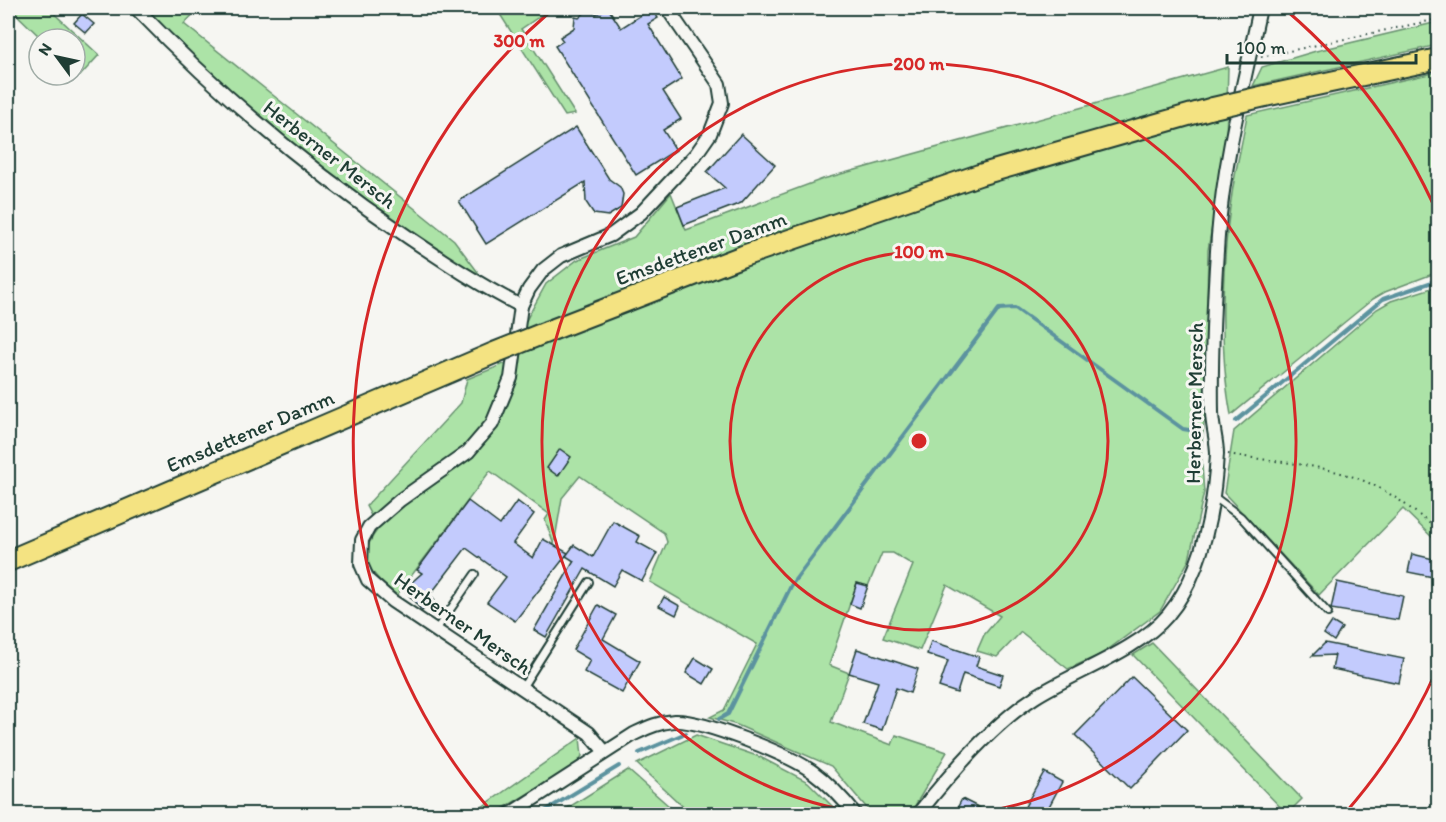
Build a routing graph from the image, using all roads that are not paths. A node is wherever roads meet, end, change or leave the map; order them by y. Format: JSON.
{"nodes":[{"id":1,"x":136,"y":8,"type":"edge"},
{"id":2,"x":667,"y":8,"type":"edge"},
{"id":3,"x":1260,"y":8,"type":"edge"},
{"id":4,"x":1438,"y":59,"type":"edge"},
{"id":5,"x":521,"y":306,"type":"junction"},
{"id":6,"x":1212,"y":495,"type":"junction"},
{"id":7,"x":8,"y":561,"type":"edge"},
{"id":8,"x":475,"y":574,"type":"dead end"},
{"id":9,"x":589,"y":582,"type":"dead end"},
{"id":10,"x":1328,"y":613,"type":"dead end"},
{"id":11,"x":436,"y":630,"type":"junction"},
{"id":12,"x":522,"y":688,"type":"junction"},
{"id":13,"x":605,"y":752,"type":"junction"},
{"id":14,"x":510,"y":814,"type":"edge"},
{"id":15,"x":855,"y":814,"type":"edge"},
{"id":16,"x":918,"y":814,"type":"edge"}],
"edges":[{"from":1,"to":5,"type":"street","name":"Herberner Mersch"},
{"from":2,"to":5,"type":"street","name":"Herberner Mersch"},
{"from":3,"to":6,"type":"street","name":"Herberner Mersch"},
{"from":4,"to":7,"type":"main road","name":"Emsdettener Damm","bridge":true},
{"from":5,"to":11,"type":"street","name":"Herberner Mersch"},
{"from":6,"to":10,"type":"lane"},
{"from":6,"to":16,"type":"street","name":"Herberner Mersch"},
{"from":8,"to":11,"type":"lane"},
{"from":9,"to":12,"type":"lane"},
{"from":11,"to":12,"type":"street","name":"Herberner Mersch"},
{"from":12,"to":13,"type":"street","name":"Herberner Mersch"},
{"from":13,"to":14,"type":"street"},
{"from":13,"to":15,"type":"street"}]}
